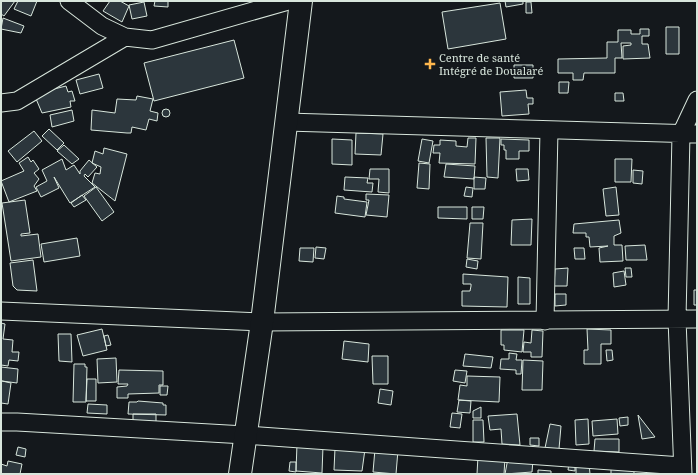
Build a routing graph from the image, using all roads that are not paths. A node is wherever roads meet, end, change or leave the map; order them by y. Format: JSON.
{"nodes":[{"id":1,"x":69,"y":1,"type":"edge"},
{"id":2,"x":288,"y":1,"type":"edge"},
{"id":3,"x":301,"y":1,"type":"edge"},
{"id":4,"x":125,"y":37,"type":"junction"},
{"id":5,"x":697,"y":100,"type":"edge"},
{"id":6,"x":1,"y":103,"type":"edge"},
{"id":7,"x":286,"y":122,"type":"junction"},
{"id":8,"x":549,"y":130,"type":"junction"},
{"id":9,"x":689,"y":134,"type":"edge"},
{"id":10,"x":1,"y":311,"type":"edge"},
{"id":11,"x":677,"y":319,"type":"junction"},
{"id":12,"x":697,"y":319,"type":"edge"},
{"id":13,"x":545,"y":321,"type":"junction"},
{"id":14,"x":262,"y":322,"type":"junction"},
{"id":15,"x":1,"y":422,"type":"edge"},
{"id":16,"x":245,"y":434,"type":"junction"},
{"id":17,"x":683,"y":470,"type":"edge"},
{"id":18,"x":240,"y":474,"type":"edge"}],
"edges":[{"from":1,"to":4,"type":"street"},
{"from":2,"to":4,"type":"street"},
{"from":3,"to":7,"type":"street"},
{"from":4,"to":6,"type":"street"},
{"from":5,"to":9,"type":"street"},
{"from":7,"to":8,"type":"street"},
{"from":7,"to":14,"type":"street"},
{"from":8,"to":9,"type":"street"},
{"from":8,"to":13,"type":"street"},
{"from":9,"to":11,"type":"street"},
{"from":10,"to":14,"type":"street"},
{"from":11,"to":12,"type":"street"},
{"from":11,"to":13,"type":"street"},
{"from":11,"to":17,"type":"street"},
{"from":13,"to":14,"type":"street"},
{"from":14,"to":16,"type":"street"},
{"from":15,"to":16,"type":"street"},
{"from":16,"to":17,"type":"street"},
{"from":16,"to":18,"type":"street"}]}
